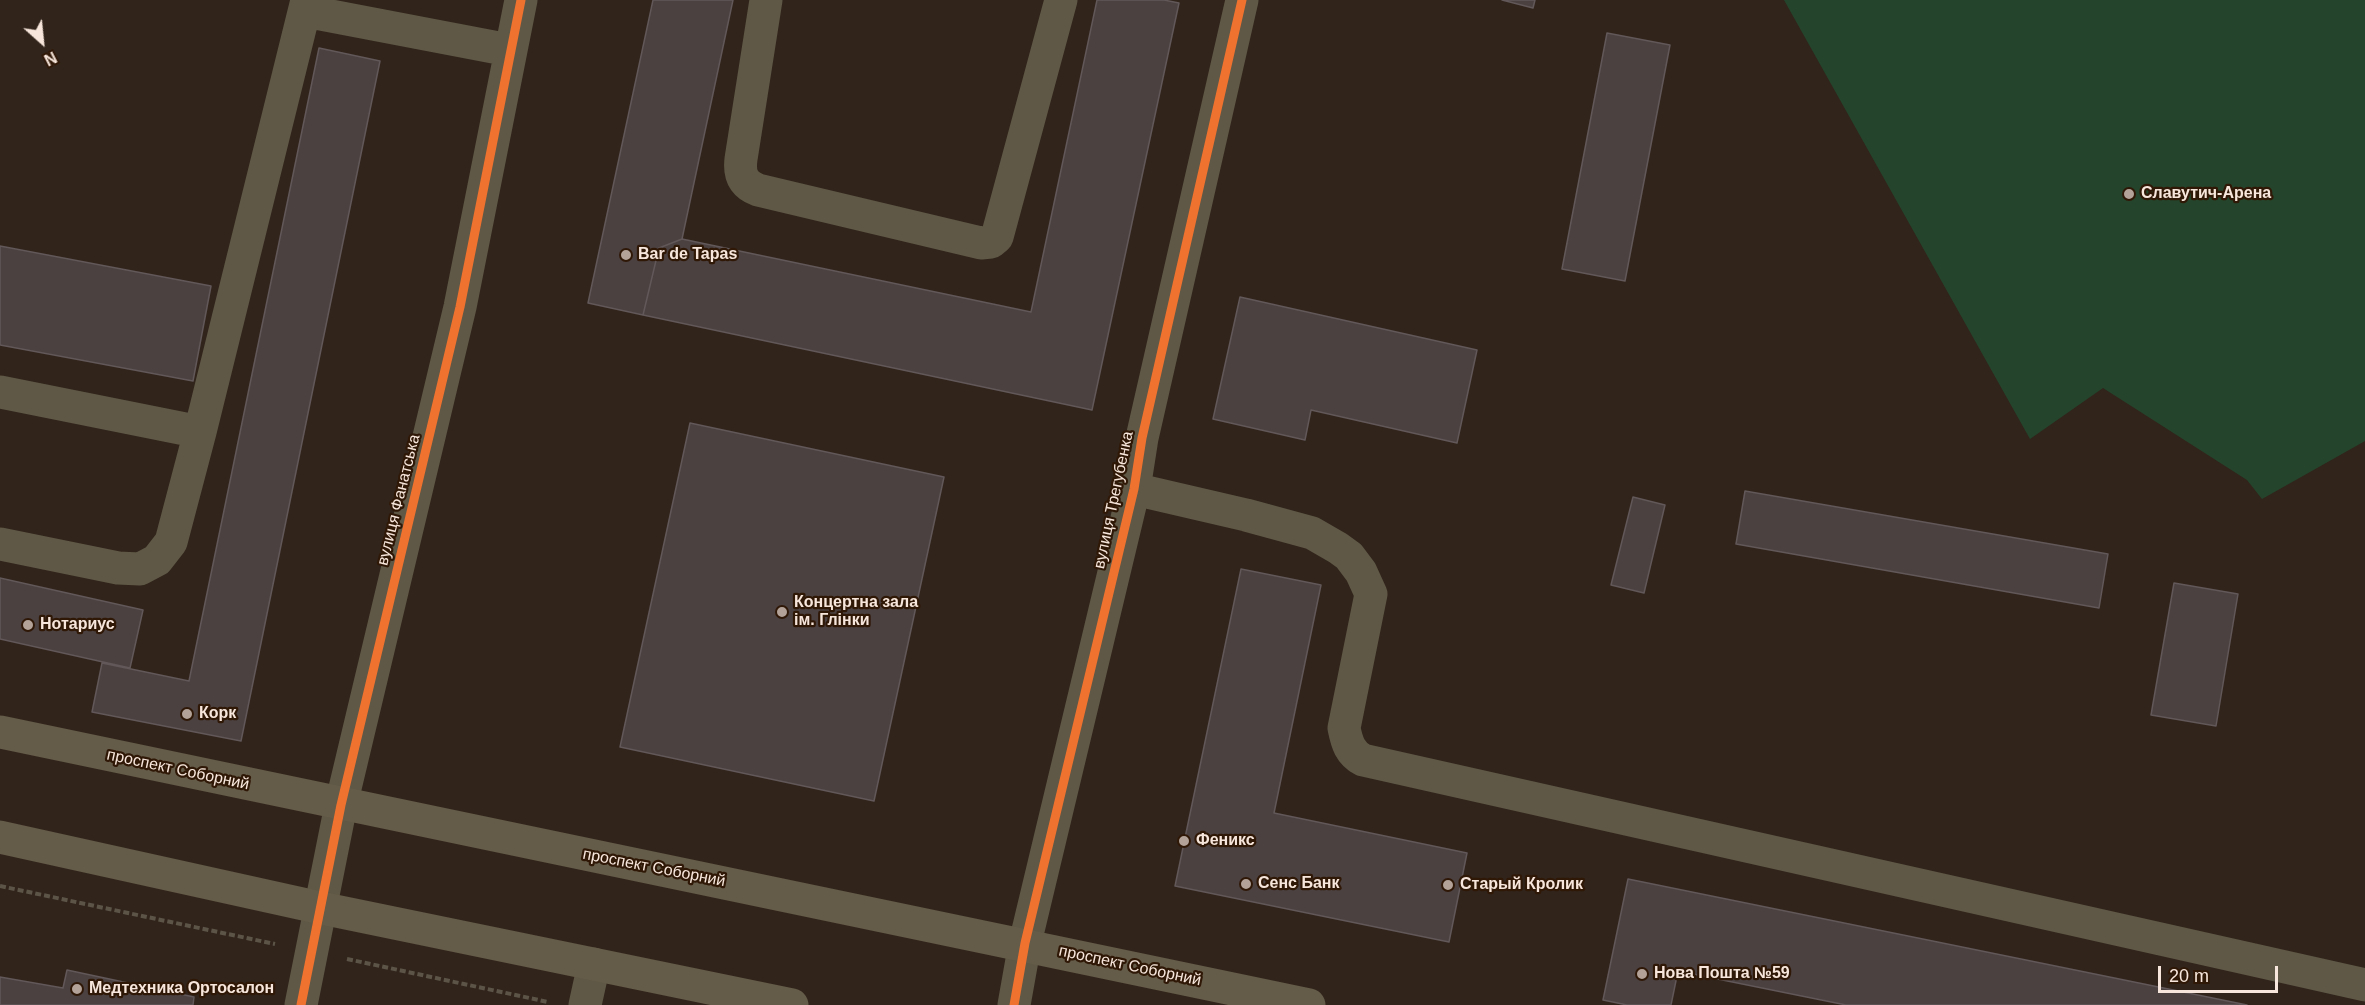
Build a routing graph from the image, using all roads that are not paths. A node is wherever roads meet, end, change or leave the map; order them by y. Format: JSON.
{"nodes":[{"id":1,"x":521,"y":0,"type":"edge"},
{"id":2,"x":766,"y":0,"type":"edge"},
{"id":3,"x":1061,"y":0,"type":"edge"},
{"id":4,"x":1242,"y":0,"type":"edge"},
{"id":5,"x":306,"y":5,"type":"edge"},
{"id":6,"x":509,"y":50,"type":"junction"},
{"id":7,"x":0,"y":392,"type":"edge"},
{"id":8,"x":200,"y":432,"type":"junction"},
{"id":9,"x":1134,"y":489,"type":"junction"},
{"id":10,"x":0,"y":544,"type":"edge"},
{"id":11,"x":0,"y":732,"type":"edge"},
{"id":12,"x":341,"y":805,"type":"junction"},
{"id":13,"x":0,"y":837,"type":"edge"},
{"id":14,"x":321,"y":908,"type":"junction"},
{"id":15,"x":1024,"y":943,"type":"junction"},
{"id":16,"x":594,"y":964,"type":"junction"},
{"id":17,"x":2365,"y":985,"type":"edge"},
{"id":18,"x":301,"y":1005,"type":"edge"},
{"id":19,"x":585,"y":1005,"type":"edge"},
{"id":20,"x":792,"y":1005,"type":"edge"},
{"id":21,"x":1014,"y":1005,"type":"edge"},
{"id":22,"x":1309,"y":1005,"type":"edge"}],
"edges":[{"from":1,"to":6,"type":"street","name":"вулиця Фанатська"},
{"from":2,"to":3,"type":"street"},
{"from":4,"to":9,"type":"street","name":"вулиця Трегубенка"},
{"from":5,"to":6,"type":"street"},
{"from":5,"to":8,"type":"street"},
{"from":6,"to":12,"type":"street","name":"вулиця Фанатська"},
{"from":7,"to":8,"type":"street"},
{"from":8,"to":10,"type":"street"},
{"from":9,"to":15,"type":"street","name":"вулиця Трегубенка"},
{"from":9,"to":17,"type":"street"},
{"from":11,"to":12,"type":"main road","name":"проспект Соборний"},
{"from":12,"to":14,"type":"street","name":"вулиця Фанатська"},
{"from":12,"to":15,"type":"main road","name":"проспект Соборний"},
{"from":13,"to":14,"type":"main road"},
{"from":14,"to":16,"type":"main road"},
{"from":14,"to":18,"type":"street","name":"вулиця Фанатська"},
{"from":15,"to":21,"type":"street","name":"вулиця Трегубенка"},
{"from":15,"to":22,"type":"main road","name":"проспект Соборний"},
{"from":16,"to":19,"type":"street"},
{"from":16,"to":20,"type":"main road"}]}
